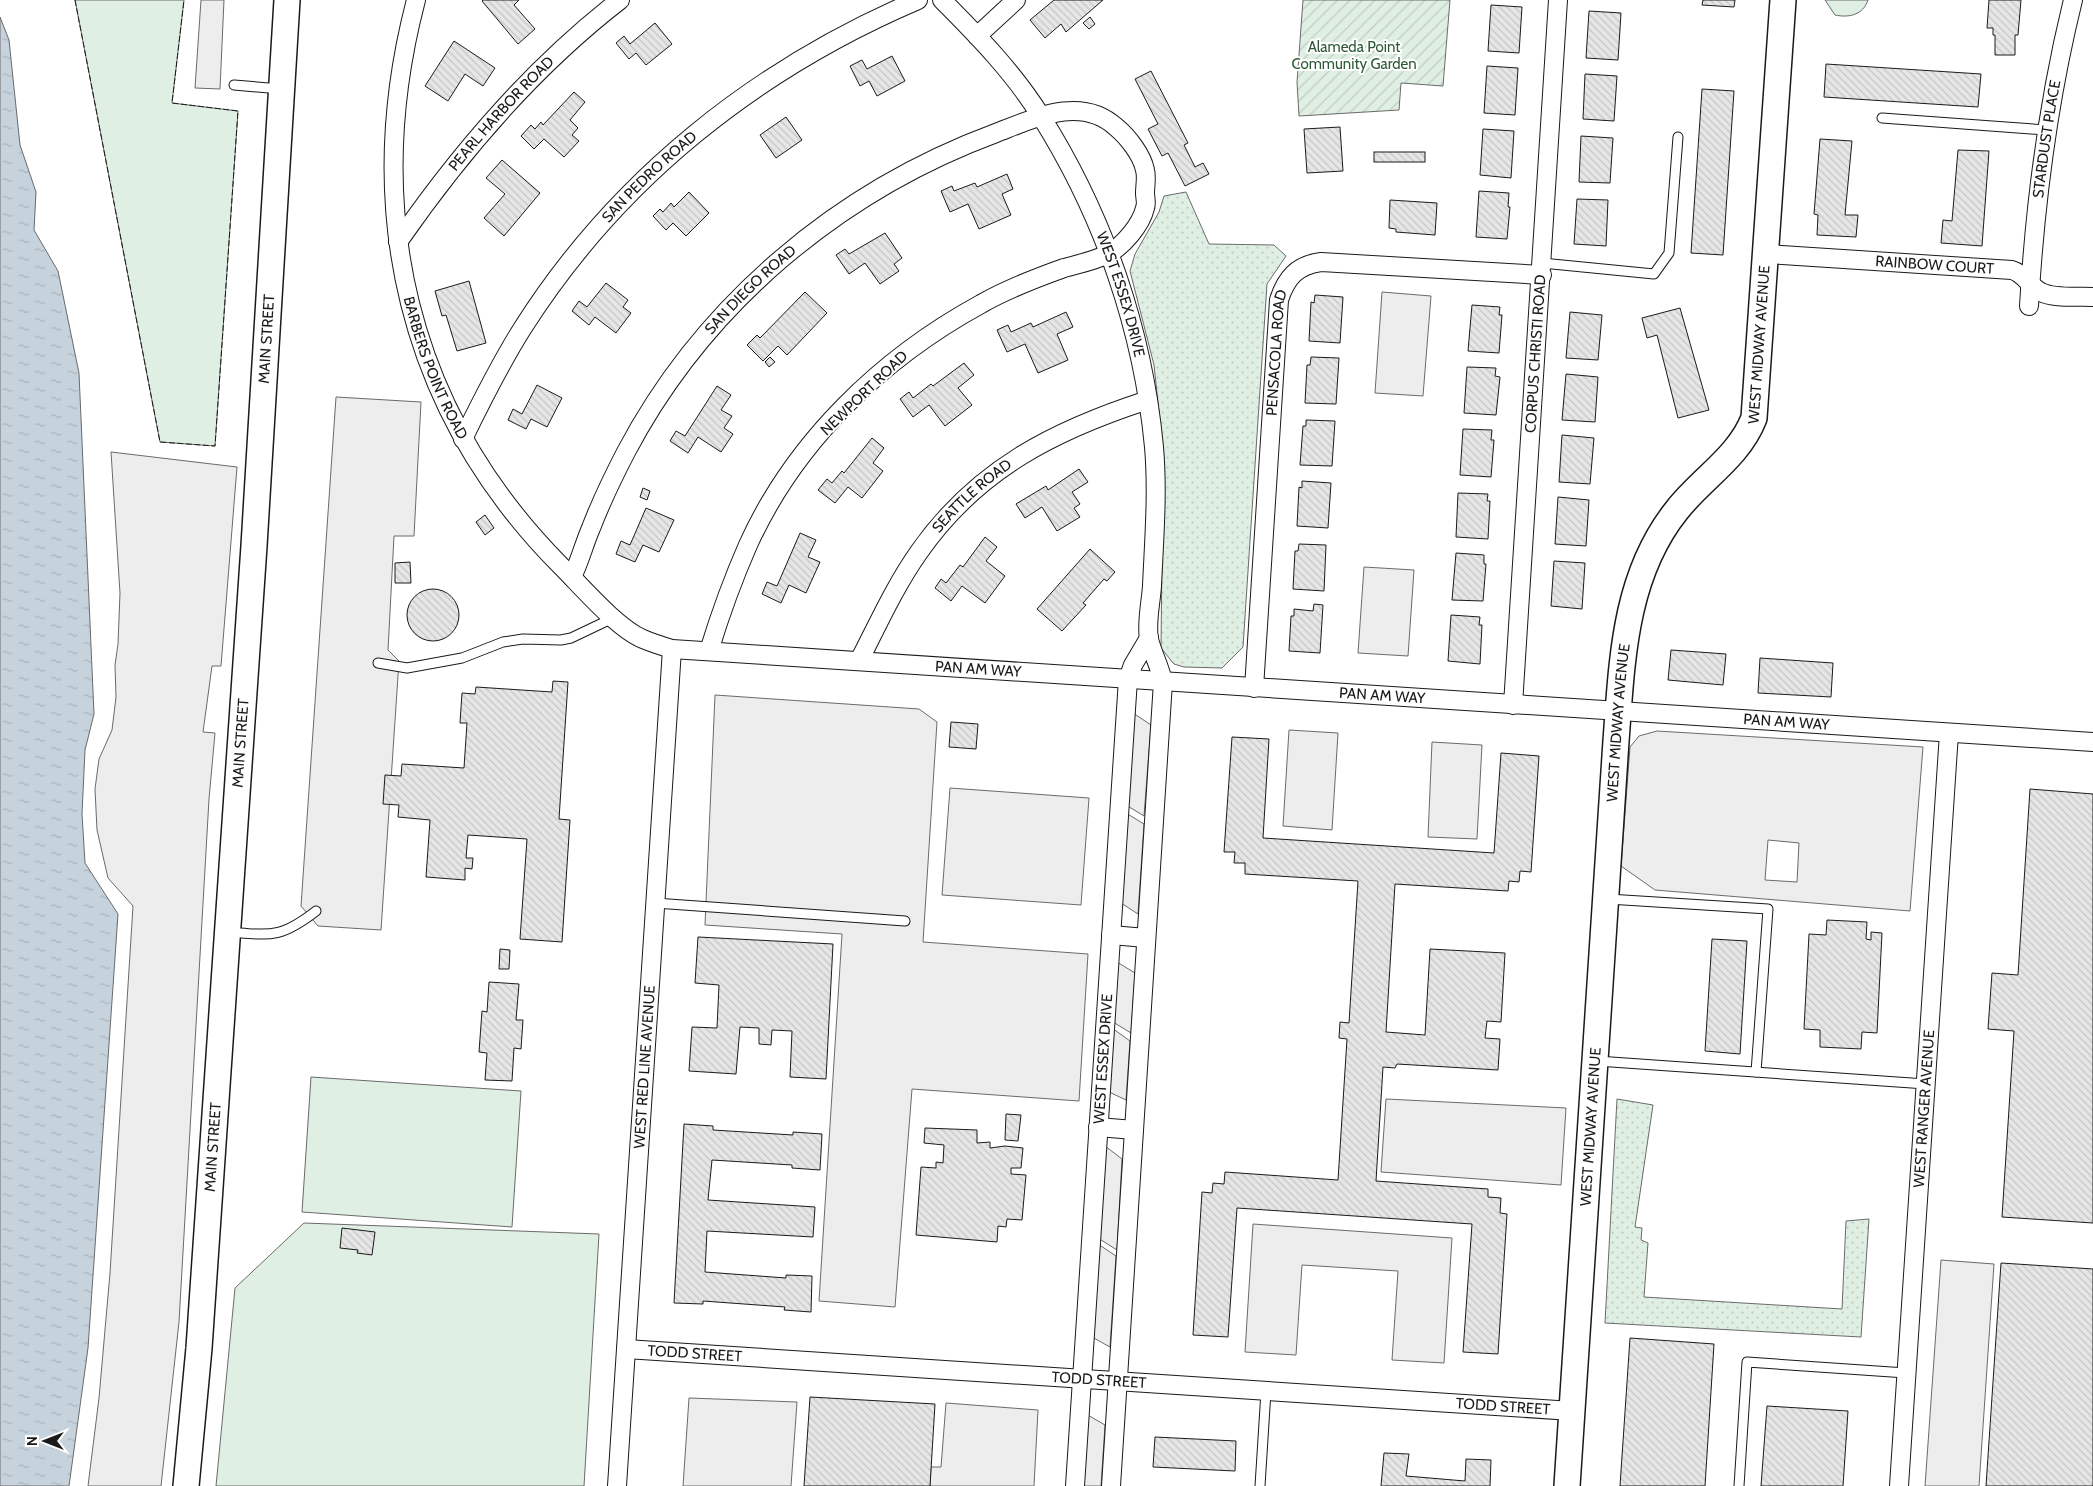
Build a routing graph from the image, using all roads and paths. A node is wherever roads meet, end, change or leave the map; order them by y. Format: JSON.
{"nodes":[{"id":1,"x":288,"y":0,"type":"edge"},
{"id":2,"x":416,"y":0,"type":"edge"},
{"id":3,"x":620,"y":0,"type":"edge"},
{"id":4,"x":918,"y":0,"type":"edge"},
{"id":5,"x":942,"y":0,"type":"edge"},
{"id":6,"x":1016,"y":0,"type":"edge"},
{"id":7,"x":1558,"y":0,"type":"edge"},
{"id":8,"x":1783,"y":0,"type":"edge"},
{"id":9,"x":2073,"y":0,"type":"edge"},
{"id":10,"x":977,"y":36,"type":"junction"},
{"id":11,"x":234,"y":85,"type":"dead end"},
{"id":12,"x":282,"y":89,"type":"junction"},
{"id":13,"x":1041,"y":117,"type":"junction"},
{"id":14,"x":1882,"y":118,"type":"dead end"},
{"id":15,"x":2046,"y":130,"type":"junction"},
{"id":16,"x":1678,"y":137,"type":"dead end"},
{"id":17,"x":398,"y":242,"type":"junction"},
{"id":18,"x":1110,"y":253,"type":"junction"},
{"id":19,"x":1767,"y":254,"type":"junction"},
{"id":20,"x":1542,"y":269,"type":"junction"},
{"id":21,"x":2030,"y":282,"type":"junction"},
{"id":22,"x":2093,"y":297,"type":"edge"},
{"id":23,"x":2028,"y":306,"type":"dead end"},
{"id":24,"x":1148,"y":400,"type":"junction"},
{"id":25,"x":463,"y":439,"type":"junction"},
{"id":26,"x":572,"y":577,"type":"junction"},
{"id":27,"x":614,"y":618,"type":"junction"},
{"id":28,"x":1149,"y":638,"type":"junction"},
{"id":29,"x":672,"y":649,"type":"junction"},
{"id":30,"x":709,"y":651,"type":"junction"},
{"id":31,"x":859,"y":661,"type":"junction"},
{"id":32,"x":378,"y":663,"type":"dead end"},
{"id":33,"x":1128,"y":679,"type":"junction"},
{"id":34,"x":1163,"y":682,"type":"junction"},
{"id":35,"x":1254,"y":688,"type":"junction"},
{"id":36,"x":1513,"y":705,"type":"junction"},
{"id":37,"x":1618,"y":712,"type":"junction"},
{"id":38,"x":1948,"y":733,"type":"junction"},
{"id":39,"x":2093,"y":742,"type":"edge"},
{"id":40,"x":1606,"y":899,"type":"junction"},
{"id":41,"x":655,"y":902,"type":"junction"},
{"id":42,"x":316,"y":911,"type":"dead end"},
{"id":43,"x":905,"y":921,"type":"dead end"},
{"id":44,"x":228,"y":932,"type":"junction"},
{"id":45,"x":1111,"y":936,"type":"junction"},
{"id":46,"x":1146,"y":938,"type":"junction"},
{"id":47,"x":1595,"y":1061,"type":"junction"},
{"id":48,"x":1756,"y":1072,"type":"junction"},
{"id":49,"x":1926,"y":1084,"type":"junction"},
{"id":50,"x":1098,"y":1127,"type":"junction"},
{"id":51,"x":1134,"y":1130,"type":"junction"},
{"id":52,"x":626,"y":1349,"type":"junction"},
{"id":53,"x":1906,"y":1373,"type":"junction"},
{"id":54,"x":1082,"y":1379,"type":"junction"},
{"id":55,"x":1118,"y":1381,"type":"junction"},
{"id":56,"x":1266,"y":1391,"type":"junction"},
{"id":57,"x":1572,"y":1411,"type":"junction"},
{"id":58,"x":186,"y":1486,"type":"edge"},
{"id":59,"x":617,"y":1486,"type":"edge"},
{"id":60,"x":1075,"y":1486,"type":"edge"},
{"id":61,"x":1111,"y":1486,"type":"edge"},
{"id":62,"x":1260,"y":1486,"type":"edge"},
{"id":63,"x":1567,"y":1486,"type":"edge"},
{"id":64,"x":1739,"y":1486,"type":"edge"},
{"id":65,"x":1899,"y":1486,"type":"edge"}],
"edges":[{"from":1,"to":12,"type":"street","name":"MAIN STREET"},
{"from":2,"to":17,"type":"street","name":"BARBERS POINT ROAD"},
{"from":3,"to":17,"type":"street","name":"PEARL HARBOR ROAD"},
{"from":4,"to":25,"type":"street","name":"SAN PEDRO ROAD"},
{"from":5,"to":10,"type":"street","name":"WEST ESSEX DRIVE"},
{"from":6,"to":10,"type":"street"},
{"from":7,"to":20,"type":"street","name":"CORPUS CHRISTI ROAD"},
{"from":8,"to":19,"type":"street","name":"WEST MIDWAY AVENUE"},
{"from":9,"to":15,"type":"street","name":"STARDUST PLACE"},
{"from":10,"to":13,"type":"street","name":"WEST ESSEX DRIVE"},
{"from":11,"to":12,"type":"lane"},
{"from":12,"to":44,"type":"street","name":"MAIN STREET"},
{"from":13,"to":18,"type":"street","name":"WEST ESSEX DRIVE"},
{"from":13,"to":18,"type":"street","name":"NEWPORT ROAD"},
{"from":13,"to":26,"type":"street","name":"SAN DIEGO ROAD"},
{"from":14,"to":15,"type":"lane"},
{"from":15,"to":21,"type":"street","name":"STARDUST PLACE"},
{"from":16,"to":20,"type":"lane"},
{"from":17,"to":25,"type":"street","name":"BARBERS POINT ROAD"},
{"from":18,"to":24,"type":"street","name":"WEST ESSEX DRIVE"},
{"from":18,"to":30,"type":"street","name":"NEWPORT ROAD"},
{"from":19,"to":21,"type":"street","name":"RAINBOW COURT"},
{"from":19,"to":37,"type":"street","name":"WEST MIDWAY AVENUE"},
{"from":20,"to":35,"type":"street","name":"PENSACOLA ROAD"},
{"from":20,"to":36,"type":"street","name":"CORPUS CHRISTI ROAD"},
{"from":21,"to":22,"type":"street","name":"RAINBOW COURT"},
{"from":21,"to":23,"type":"street","name":"STARDUST PLACE"},
{"from":24,"to":28,"type":"street","name":"WEST ESSEX DRIVE"},
{"from":24,"to":31,"type":"street","name":"SEATTLE ROAD"},
{"from":25,"to":26,"type":"street","name":"BARBERS POINT ROAD"},
{"from":26,"to":27,"type":"street","name":"BARBERS POINT ROAD"},
{"from":27,"to":29,"type":"street","name":"BARBERS POINT ROAD"},
{"from":27,"to":32,"type":"lane"},
{"from":28,"to":33,"type":"street","name":"WEST ESSEX DRIVE"},
{"from":28,"to":34,"type":"street","name":"WEST ESSEX DRIVE"},
{"from":29,"to":30,"type":"street","name":"PAN AM WAY"},
{"from":29,"to":41,"type":"street","name":"WEST RED LINE AVENUE"},
{"from":30,"to":31,"type":"street","name":"PAN AM WAY"},
{"from":31,"to":33,"type":"street","name":"PAN AM WAY"},
{"from":33,"to":34,"type":"street","name":"PAN AM WAY"},
{"from":33,"to":45,"type":"street","name":"WEST ESSEX DRIVE"},
{"from":34,"to":35,"type":"street","name":"PAN AM WAY"},
{"from":34,"to":46,"type":"street","name":"WEST ESSEX DRIVE"},
{"from":35,"to":36,"type":"street","name":"PAN AM WAY"},
{"from":36,"to":37,"type":"street","name":"PAN AM WAY"},
{"from":37,"to":38,"type":"street","name":"PAN AM WAY"},
{"from":37,"to":40,"type":"street","name":"WEST MIDWAY AVENUE"},
{"from":38,"to":39,"type":"street","name":"PAN AM WAY"},
{"from":38,"to":49,"type":"street","name":"WEST RANGER AVENUE"},
{"from":40,"to":47,"type":"street","name":"WEST MIDWAY AVENUE"},
{"from":40,"to":48,"type":"lane"},
{"from":41,"to":43,"type":"lane"},
{"from":41,"to":52,"type":"street","name":"WEST RED LINE AVENUE"},
{"from":42,"to":44,"type":"lane"},
{"from":44,"to":58,"type":"street","name":"MAIN STREET"},
{"from":45,"to":46,"type":"street"},
{"from":45,"to":50,"type":"street","name":"WEST ESSEX DRIVE"},
{"from":46,"to":51,"type":"street","name":"WEST ESSEX DRIVE"},
{"from":47,"to":48,"type":"lane"},
{"from":47,"to":57,"type":"street","name":"WEST MIDWAY AVENUE"},
{"from":48,"to":49,"type":"lane"},
{"from":49,"to":53,"type":"street","name":"WEST RANGER AVENUE"},
{"from":50,"to":51,"type":"street"},
{"from":50,"to":54,"type":"street","name":"WEST ESSEX DRIVE"},
{"from":51,"to":55,"type":"street","name":"WEST ESSEX DRIVE"},
{"from":52,"to":54,"type":"street","name":"TODD STREET"},
{"from":52,"to":59,"type":"street","name":"WEST RED LINE AVENUE"},
{"from":53,"to":64,"type":"lane"},
{"from":53,"to":65,"type":"street","name":"WEST RANGER AVENUE"},
{"from":54,"to":55,"type":"street","name":"TODD STREET"},
{"from":54,"to":60,"type":"street","name":"WEST ESSEX DRIVE"},
{"from":55,"to":56,"type":"street","name":"TODD STREET"},
{"from":55,"to":61,"type":"street","name":"WEST ESSEX DRIVE"},
{"from":56,"to":57,"type":"street","name":"TODD STREET"},
{"from":56,"to":62,"type":"lane"},
{"from":57,"to":63,"type":"street","name":"WEST MIDWAY AVENUE"}]}
